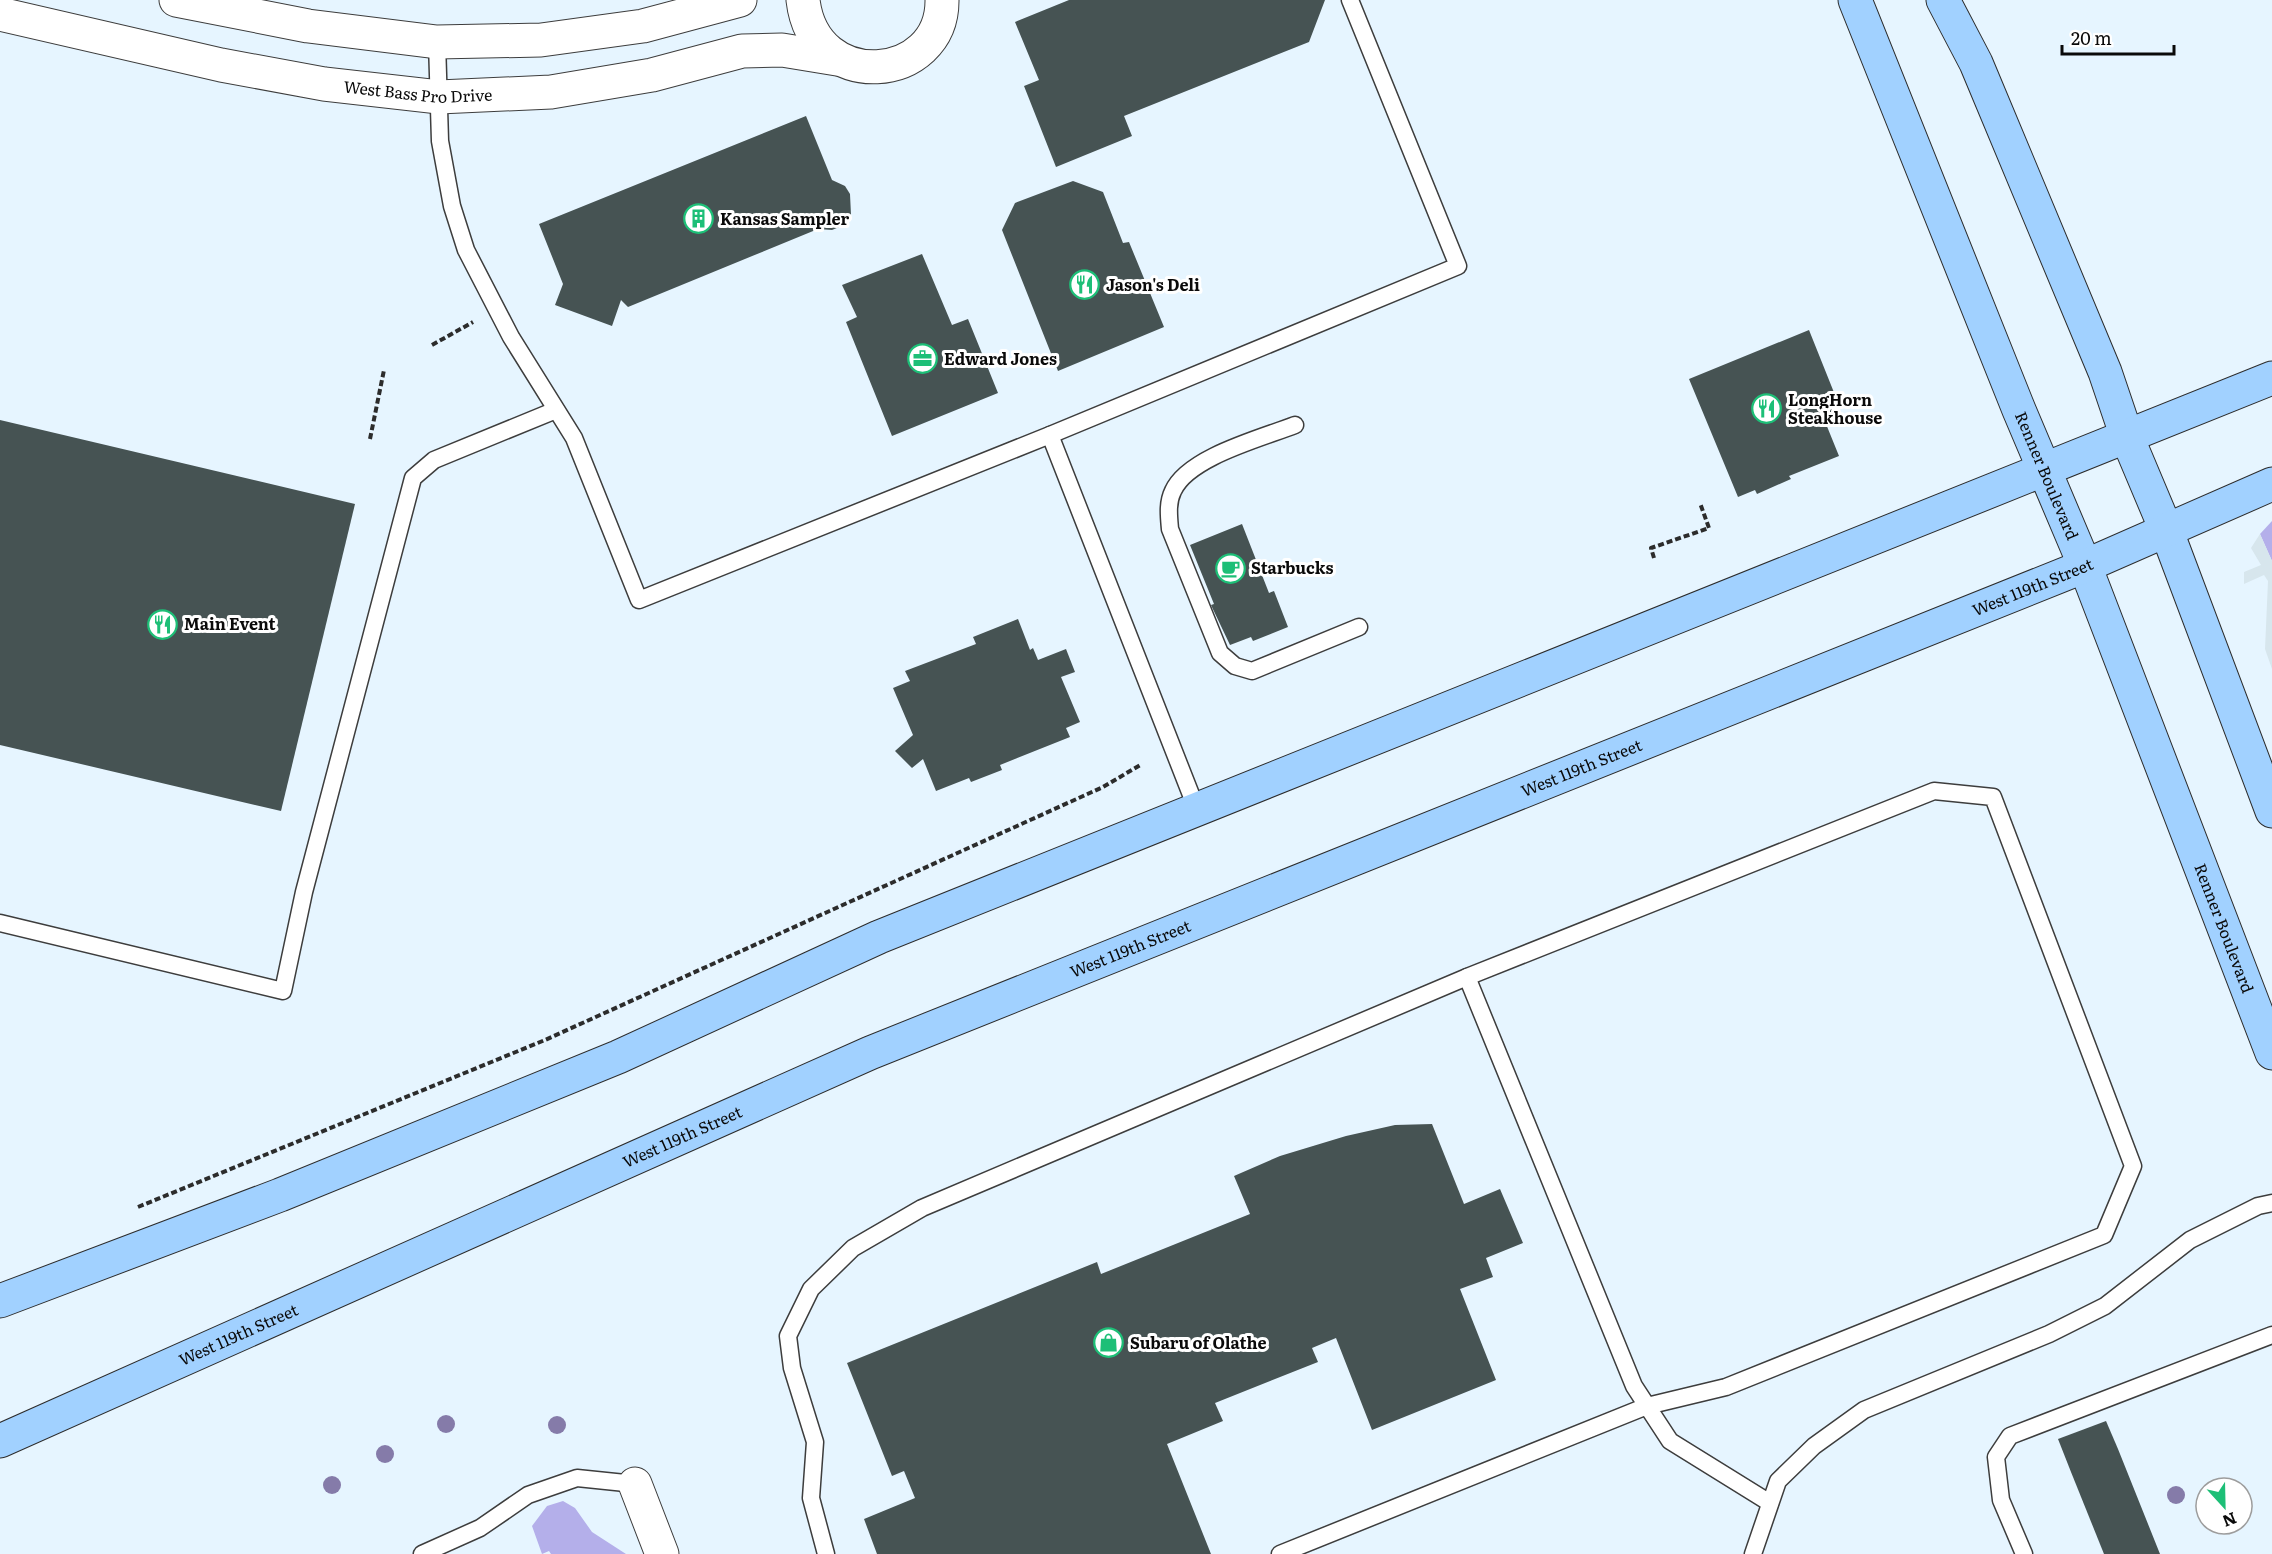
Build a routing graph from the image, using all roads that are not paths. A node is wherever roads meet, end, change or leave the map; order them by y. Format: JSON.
{"nodes":[{"id":1,"x":176,"y":0,"type":"edge"},
{"id":2,"x":740,"y":0,"type":"edge"},
{"id":3,"x":803,"y":0,"type":"edge"},
{"id":4,"x":1350,"y":0,"type":"edge"},
{"id":5,"x":1855,"y":0,"type":"edge"},
{"id":6,"x":1943,"y":0,"type":"edge"},
{"id":7,"x":944,"y":3,"type":"edge"},
{"id":8,"x":0,"y":14,"type":"edge"},
{"id":9,"x":437,"y":42,"type":"junction"},
{"id":10,"x":837,"y":59,"type":"junction"},
{"id":11,"x":439,"y":97,"type":"junction"},
{"id":12,"x":2272,"y":378,"type":"edge"},
{"id":13,"x":556,"y":410,"type":"junction"},
{"id":14,"x":1295,"y":425,"type":"dead end"},
{"id":15,"x":1050,"y":435,"type":"junction"},
{"id":16,"x":2127,"y":437,"type":"junction"},
{"id":17,"x":2044,"y":471,"type":"junction"},
{"id":18,"x":2272,"y":484,"type":"edge"},
{"id":19,"x":2167,"y":532,"type":"junction"},
{"id":20,"x":2085,"y":566,"type":"junction"},
{"id":21,"x":1359,"y":627,"type":"dead end"},
{"id":22,"x":1197,"y":810,"type":"junction"},
{"id":23,"x":2272,"y":811,"type":"edge"},
{"id":24,"x":0,"y":923,"type":"edge"},
{"id":25,"x":1467,"y":977,"type":"junction"},
{"id":26,"x":2272,"y":1053,"type":"edge"},
{"id":27,"x":2272,"y":1203,"type":"edge"},
{"id":28,"x":0,"y":1301,"type":"edge"},
{"id":29,"x":2272,"y":1335,"type":"edge"},
{"id":30,"x":1647,"y":1406,"type":"junction"},
{"id":31,"x":0,"y":1441,"type":"edge"},
{"id":32,"x":635,"y":1484,"type":"joint"},
{"id":33,"x":1770,"y":1503,"type":"junction"},
{"id":34,"x":422,"y":1554,"type":"edge"},
{"id":35,"x":662,"y":1554,"type":"edge"},
{"id":36,"x":826,"y":1554,"type":"edge"},
{"id":37,"x":1280,"y":1554,"type":"edge"},
{"id":38,"x":1753,"y":1554,"type":"edge"},
{"id":39,"x":2024,"y":1554,"type":"edge"}],
"edges":[{"from":1,"to":9,"type":"street"},
{"from":2,"to":9,"type":"street"},
{"from":3,"to":10,"type":"street"},
{"from":4,"to":15,"type":"lane"},
{"from":5,"to":17,"type":"main road","name":"Renner Boulevard"},
{"from":6,"to":16,"type":"main road"},
{"from":7,"to":10,"type":"street","name":"West Bass Pro Drive"},
{"from":8,"to":11,"type":"street","name":"West Bass Pro Drive"},
{"from":9,"to":11,"type":"lane"},
{"from":10,"to":11,"type":"street","name":"West Bass Pro Drive"},
{"from":11,"to":13,"type":"lane"},
{"from":12,"to":16,"type":"main road"},
{"from":13,"to":15,"type":"lane"},
{"from":13,"to":24,"type":"lane"},
{"from":14,"to":21,"type":"lane"},
{"from":15,"to":22,"type":"lane"},
{"from":16,"to":17,"type":"main road"},
{"from":16,"to":19,"type":"main road"},
{"from":17,"to":20,"type":"main road","name":"Renner Boulevard"},
{"from":17,"to":22,"type":"main road"},
{"from":18,"to":19,"type":"main road","name":"West 119th Street"},
{"from":19,"to":20,"type":"main road","name":"West 119th Street"},
{"from":19,"to":23,"type":"main road"},
{"from":20,"to":26,"type":"main road","name":"Renner Boulevard"},
{"from":20,"to":31,"type":"main road","name":"West 119th Street"},
{"from":22,"to":28,"type":"main road"},
{"from":25,"to":30,"type":"lane"},
{"from":25,"to":30,"type":"lane"},
{"from":25,"to":36,"type":"lane"},
{"from":27,"to":33,"type":"lane"},
{"from":29,"to":39,"type":"lane"},
{"from":30,"to":33,"type":"lane"},
{"from":30,"to":37,"type":"lane"},
{"from":32,"to":34,"type":"lane"},
{"from":32,"to":35,"type":"street"},
{"from":33,"to":38,"type":"lane"}]}
